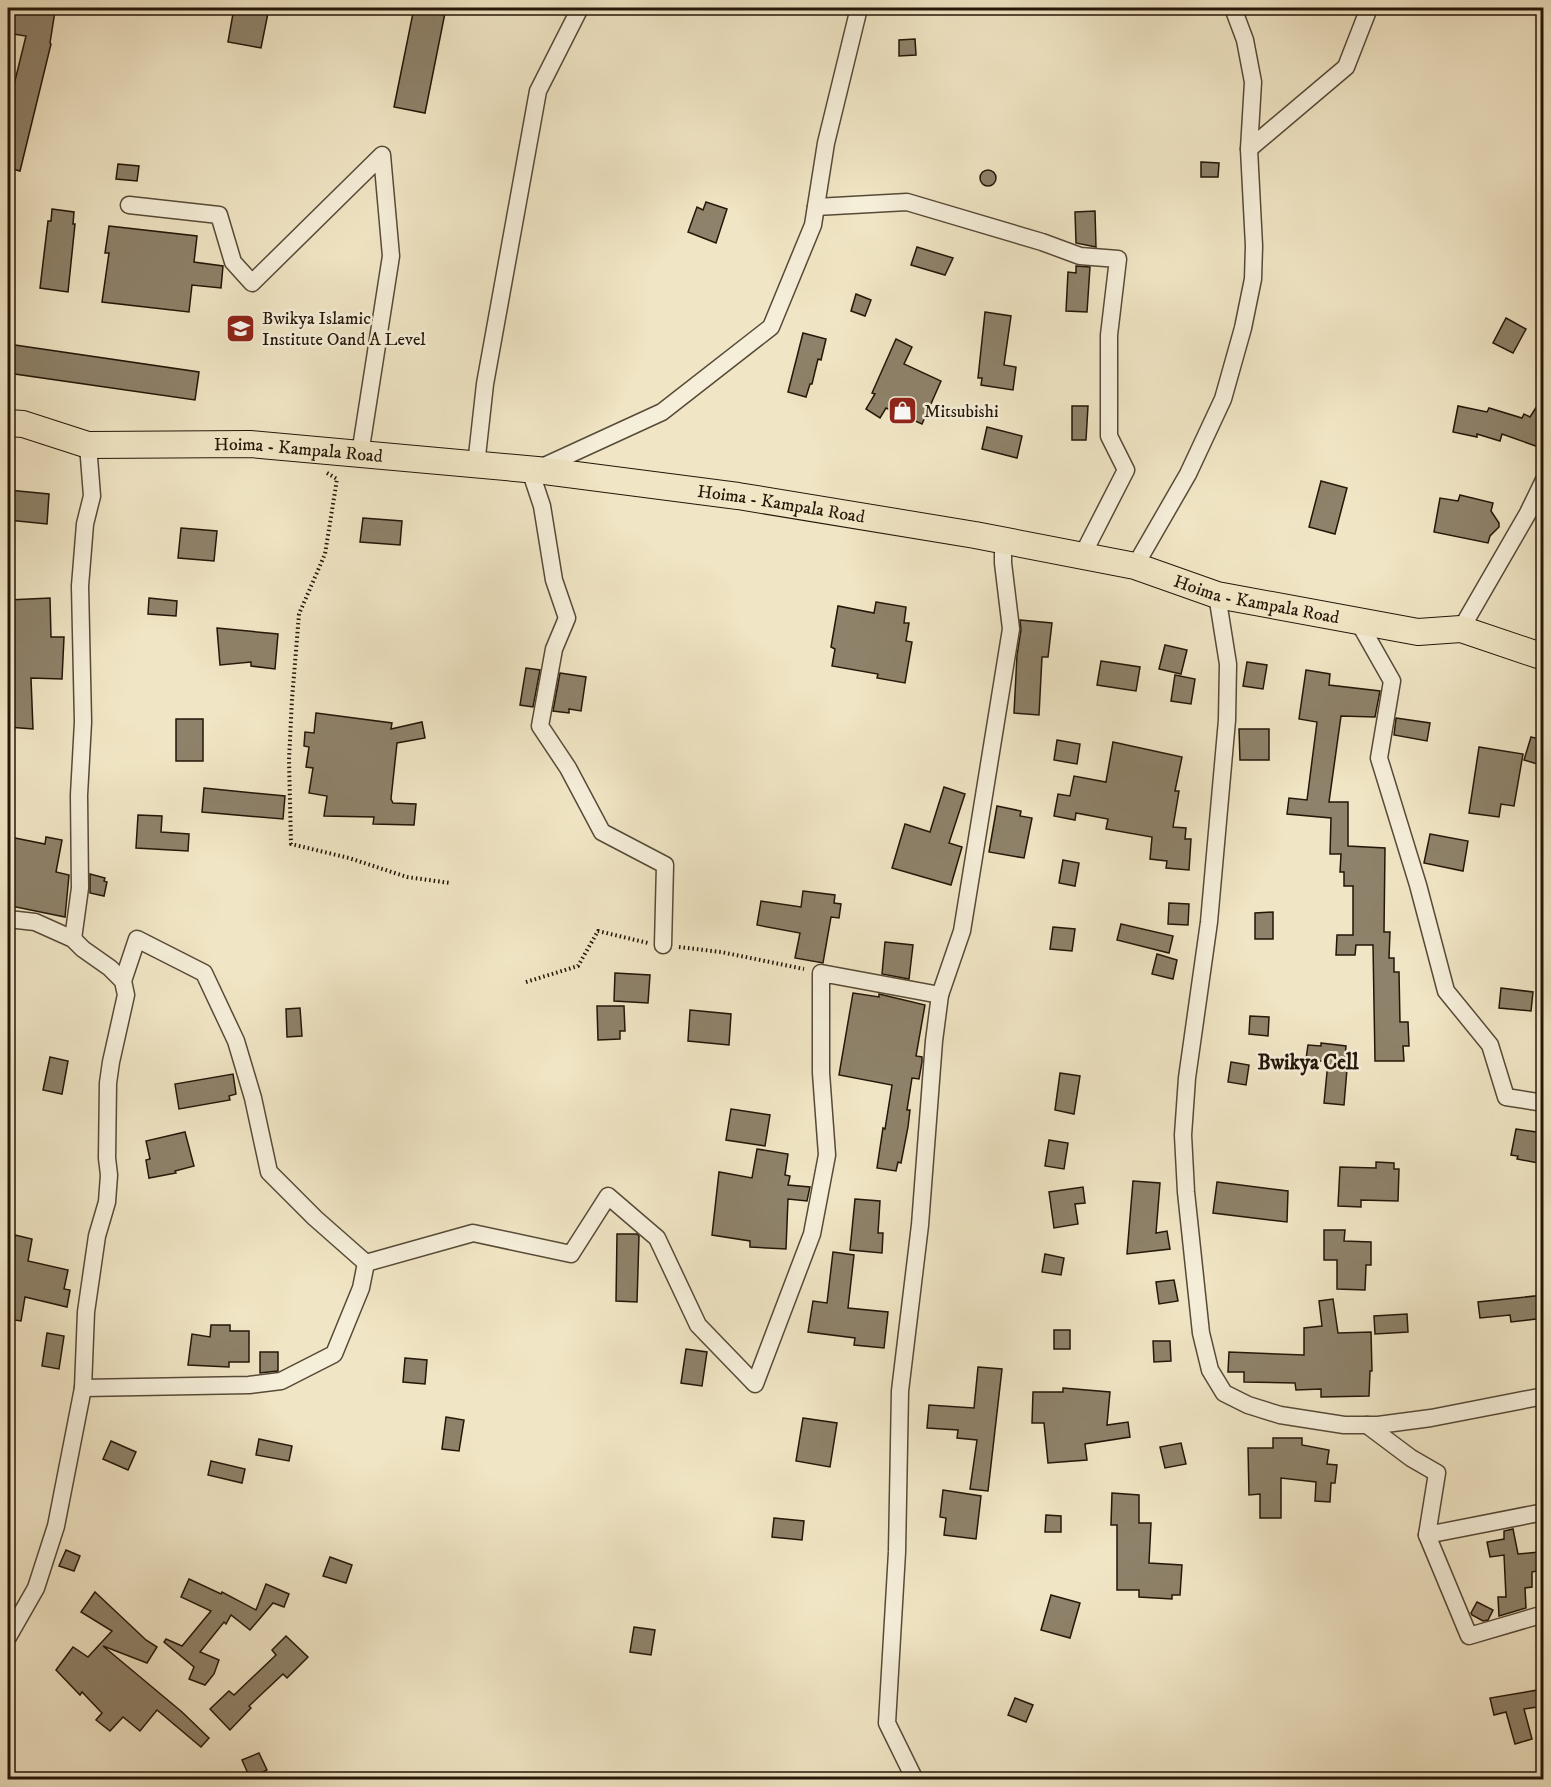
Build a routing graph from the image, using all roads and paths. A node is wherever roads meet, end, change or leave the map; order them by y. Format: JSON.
{"nodes":[{"id":1,"x":580,"y":8,"type":"edge"},
{"id":2,"x":859,"y":8,"type":"edge"},
{"id":3,"x":1233,"y":8,"type":"edge"},
{"id":4,"x":1369,"y":8,"type":"edge"},
{"id":5,"x":1250,"y":149,"type":"junction"},
{"id":6,"x":129,"y":205,"type":"dead end"},
{"id":7,"x":816,"y":207,"type":"junction"},
{"id":8,"x":8,"y":423,"type":"edge"},
{"id":9,"x":88,"y":445,"type":"junction"},
{"id":10,"x":360,"y":454,"type":"junction"},
{"id":11,"x":476,"y":465,"type":"junction"},
{"id":12,"x":320,"y":469,"type":"dead end"},
{"id":13,"x":533,"y":470,"type":"junction"},
{"id":14,"x":1544,"y":480,"type":"edge"},
{"id":15,"x":1003,"y":541,"type":"junction"},
{"id":16,"x":1082,"y":556,"type":"junction"},
{"id":17,"x":1135,"y":566,"type":"junction"},
{"id":18,"x":1217,"y":595,"type":"junction"},
{"id":19,"x":1358,"y":621,"type":"junction"},
{"id":20,"x":1461,"y":629,"type":"junction"},
{"id":21,"x":1544,"y":657,"type":"edge"},
{"id":22,"x":450,"y":883,"type":"dead end"},
{"id":23,"x":8,"y":919,"type":"edge"},
{"id":24,"x":72,"y":939,"type":"junction"},
{"id":25,"x":663,"y":945,"type":"dead end"},
{"id":26,"x":123,"y":981,"type":"junction"},
{"id":27,"x":940,"y":995,"type":"junction"},
{"id":28,"x":1544,"y":1103,"type":"edge"},
{"id":29,"x":366,"y":1263,"type":"junction"},
{"id":30,"x":83,"y":1388,"type":"junction"},
{"id":31,"x":1544,"y":1396,"type":"edge"},
{"id":32,"x":1367,"y":1425,"type":"junction"},
{"id":33,"x":1544,"y":1512,"type":"edge"},
{"id":34,"x":1427,"y":1535,"type":"junction"},
{"id":35,"x":1544,"y":1614,"type":"edge"},
{"id":36,"x":8,"y":1637,"type":"edge"},
{"id":37,"x":915,"y":1779,"type":"edge"}],
"edges":[{"from":1,"to":11,"type":"street"},
{"from":2,"to":7,"type":"street"},
{"from":3,"to":5,"type":"street"},
{"from":4,"to":5,"type":"street"},
{"from":5,"to":17,"type":"street"},
{"from":6,"to":10,"type":"street"},
{"from":7,"to":13,"type":"street"},
{"from":7,"to":16,"type":"street"},
{"from":8,"to":9,"type":"main road","name":"Hoima - Kampala Road"},
{"from":9,"to":10,"type":"main road","name":"Hoima - Kampala Road"},
{"from":9,"to":24,"type":"street"},
{"from":10,"to":11,"type":"main road","name":"Hoima - Kampala Road"},
{"from":11,"to":13,"type":"main road","name":"Hoima - Kampala Road"},
{"from":12,"to":22,"type":"path"},
{"from":13,"to":15,"type":"main road","name":"Hoima - Kampala Road"},
{"from":13,"to":25,"type":"street"},
{"from":14,"to":20,"type":"street"},
{"from":15,"to":16,"type":"main road","name":"Hoima - Kampala Road"},
{"from":15,"to":27,"type":"street"},
{"from":16,"to":17,"type":"main road","name":"Hoima - Kampala Road"},
{"from":17,"to":18,"type":"main road","name":"Hoima - Kampala Road"},
{"from":18,"to":19,"type":"main road","name":"Hoima - Kampala Road"},
{"from":18,"to":32,"type":"street"},
{"from":19,"to":20,"type":"main road","name":"Hoima - Kampala Road"},
{"from":19,"to":28,"type":"street"},
{"from":20,"to":21,"type":"main road","name":"Hoima - Kampala Road"},
{"from":23,"to":24,"type":"street"},
{"from":24,"to":26,"type":"street"},
{"from":26,"to":29,"type":"street"},
{"from":26,"to":30,"type":"street"},
{"from":27,"to":29,"type":"street"},
{"from":27,"to":37,"type":"street"},
{"from":29,"to":30,"type":"street"},
{"from":30,"to":36,"type":"street"},
{"from":31,"to":32,"type":"street"},
{"from":32,"to":34,"type":"street"},
{"from":33,"to":34,"type":"street"},
{"from":34,"to":35,"type":"street"}]}
